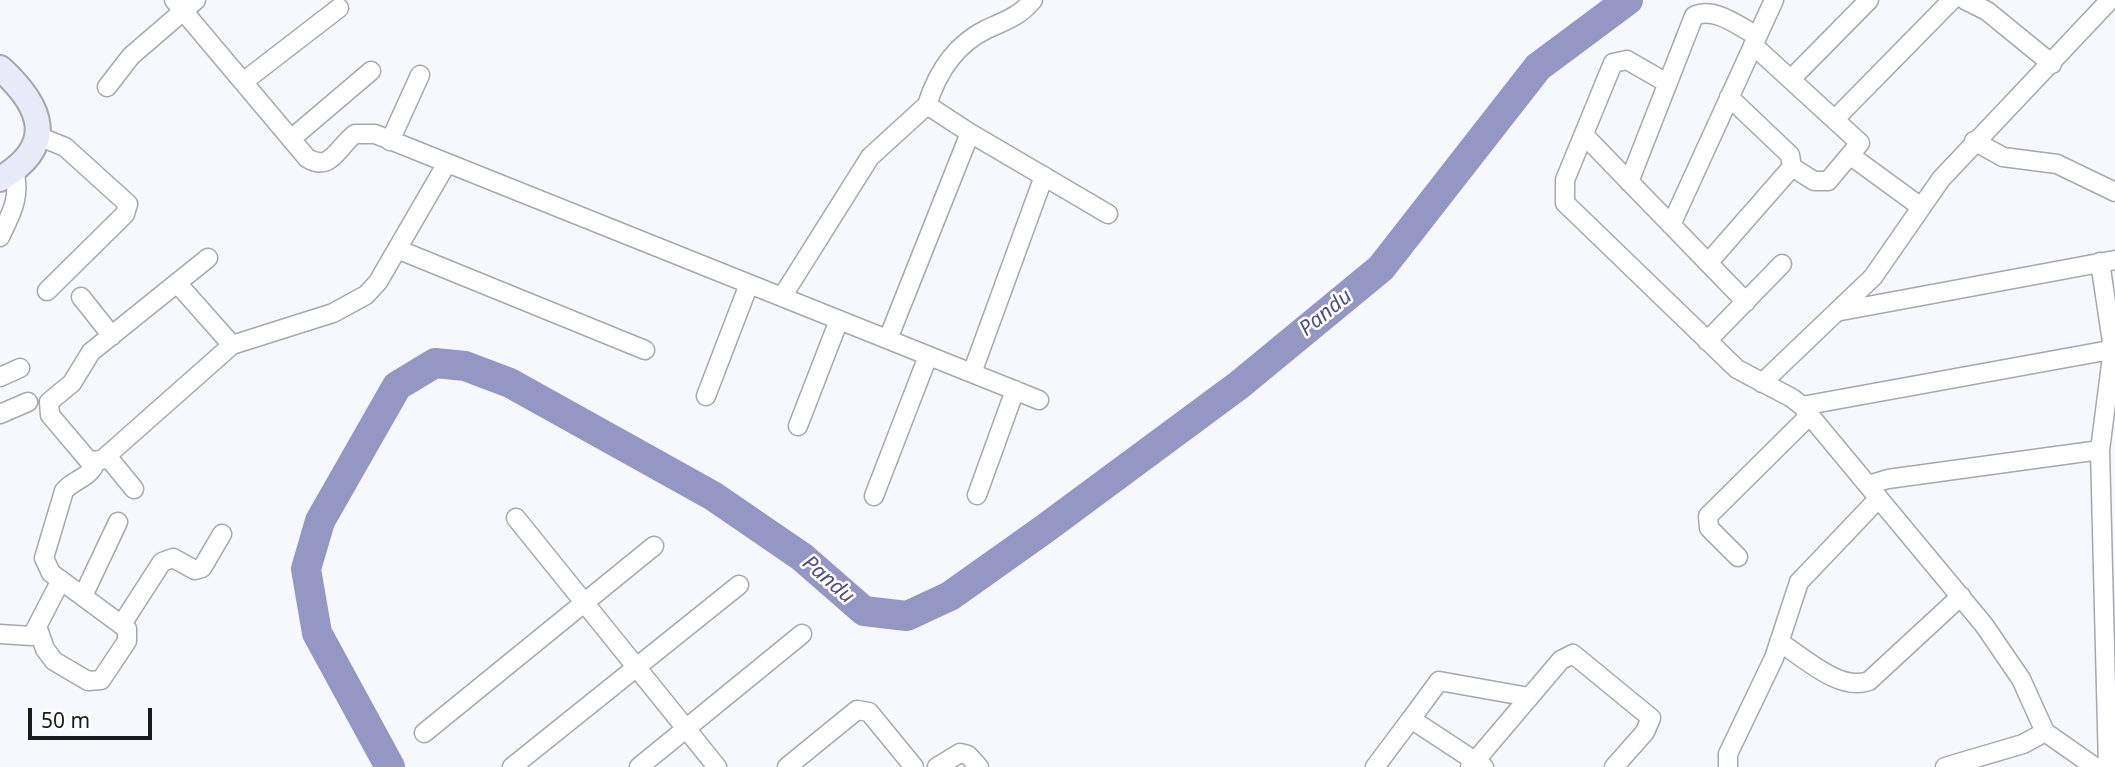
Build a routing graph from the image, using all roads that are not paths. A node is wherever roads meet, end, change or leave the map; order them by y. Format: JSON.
{"nodes":[{"id":1,"x":1033,"y":0,"type":"edge"},
{"id":2,"x":1774,"y":0,"type":"edge"},
{"id":3,"x":1869,"y":0,"type":"edge"},
{"id":4,"x":1952,"y":0,"type":"edge"},
{"id":5,"x":1965,"y":0,"type":"edge"},
{"id":6,"x":2110,"y":0,"type":"edge"},
{"id":7,"x":184,"y":4,"type":"edge"},
{"id":8,"x":339,"y":8,"type":"dead end"},
{"id":9,"x":1755,"y":40,"type":"junction"},
{"id":10,"x":2052,"y":64,"type":"junction"},
{"id":11,"x":370,"y":71,"type":"dead end"},
{"id":12,"x":3,"y":75,"type":"edge"},
{"id":13,"x":420,"y":75,"type":"dead end"},
{"id":14,"x":1791,"y":79,"type":"junction"},
{"id":15,"x":243,"y":82,"type":"junction"},
{"id":16,"x":1667,"y":83,"type":"junction"},
{"id":17,"x":107,"y":87,"type":"dead end"},
{"id":18,"x":1728,"y":97,"type":"junction"},
{"id":19,"x":927,"y":106,"type":"junction"},
{"id":20,"x":1835,"y":119,"type":"junction"},
{"id":21,"x":970,"y":133,"type":"junction"},
{"id":22,"x":1584,"y":135,"type":"junction"},
{"id":23,"x":38,"y":136,"type":"junction"},
{"id":24,"x":291,"y":139,"type":"junction"},
{"id":25,"x":390,"y":141,"type":"junction"},
{"id":26,"x":1974,"y":141,"type":"junction"},
{"id":27,"x":1851,"y":156,"type":"junction"},
{"id":28,"x":447,"y":163,"type":"junction"},
{"id":29,"x":1792,"y":167,"type":"junction"},
{"id":30,"x":7,"y":174,"type":"edge"},
{"id":31,"x":1044,"y":176,"type":"junction"},
{"id":32,"x":1629,"y":181,"type":"junction"},
{"id":33,"x":2115,"y":192,"type":"edge"},
{"id":34,"x":1921,"y":207,"type":"junction"},
{"id":35,"x":1108,"y":214,"type":"dead end"},
{"id":36,"x":1671,"y":225,"type":"junction"},
{"id":37,"x":0,"y":237,"type":"edge"},
{"id":38,"x":397,"y":249,"type":"junction"},
{"id":39,"x":208,"y":258,"type":"dead end"},
{"id":40,"x":2108,"y":261,"type":"edge"},
{"id":41,"x":1708,"y":262,"type":"junction"},
{"id":42,"x":1782,"y":264,"type":"dead end"},
{"id":43,"x":177,"y":283,"type":"junction"},
{"id":44,"x":749,"y":284,"type":"junction"},
{"id":45,"x":47,"y":291,"type":"dead end"},
{"id":46,"x":81,"y":297,"type":"dead end"},
{"id":47,"x":782,"y":297,"type":"junction"},
{"id":48,"x":1746,"y":302,"type":"junction"},
{"id":49,"x":1841,"y":311,"type":"junction"},
{"id":50,"x":839,"y":320,"type":"junction"},
{"id":51,"x":112,"y":336,"type":"junction"},
{"id":52,"x":888,"y":340,"type":"junction"},
{"id":53,"x":1707,"y":341,"type":"junction"},
{"id":54,"x":232,"y":345,"type":"junction"},
{"id":55,"x":2114,"y":349,"type":"edge"},
{"id":56,"x":645,"y":350,"type":"dead end"},
{"id":57,"x":928,"y":356,"type":"junction"},
{"id":58,"x":20,"y":368,"type":"dead end"},
{"id":59,"x":972,"y":373,"type":"junction"},
{"id":60,"x":0,"y":377,"type":"edge"},
{"id":61,"x":1762,"y":383,"type":"junction"},
{"id":62,"x":1015,"y":390,"type":"junction"},
{"id":63,"x":706,"y":397,"type":"dead end"},
{"id":64,"x":1039,"y":400,"type":"dead end"},
{"id":65,"x":28,"y":402,"type":"dead end"},
{"id":66,"x":1806,"y":411,"type":"junction"},
{"id":67,"x":0,"y":414,"type":"edge"},
{"id":68,"x":798,"y":426,"type":"dead end"},
{"id":69,"x":2100,"y":450,"type":"junction"},
{"id":70,"x":101,"y":459,"type":"junction"},
{"id":71,"x":134,"y":489,"type":"dead end"},
{"id":72,"x":1873,"y":491,"type":"junction"},
{"id":73,"x":977,"y":495,"type":"dead end"},
{"id":74,"x":874,"y":496,"type":"dead end"},
{"id":75,"x":516,"y":519,"type":"dead end"},
{"id":76,"x":118,"y":522,"type":"dead end"},
{"id":77,"x":222,"y":534,"type":"dead end"},
{"id":78,"x":654,"y":546,"type":"dead end"},
{"id":79,"x":1738,"y":557,"type":"dead end"},
{"id":80,"x":61,"y":580,"type":"junction"},
{"id":81,"x":739,"y":585,"type":"dead end"},
{"id":82,"x":83,"y":596,"type":"junction"},
{"id":83,"x":1961,"y":597,"type":"junction"},
{"id":84,"x":584,"y":603,"type":"junction"},
{"id":85,"x":122,"y":624,"type":"junction"},
{"id":86,"x":38,"y":629,"type":"junction"},
{"id":87,"x":0,"y":634,"type":"edge"},
{"id":88,"x":802,"y":634,"type":"dead end"},
{"id":89,"x":1779,"y":642,"type":"junction"},
{"id":90,"x":636,"y":667,"type":"junction"},
{"id":91,"x":1529,"y":697,"type":"junction"},
{"id":92,"x":1411,"y":719,"type":"junction"},
{"id":93,"x":686,"y":729,"type":"junction"},
{"id":94,"x":2045,"y":732,"type":"junction"},
{"id":95,"x":424,"y":733,"type":"dead end"},
{"id":96,"x":1476,"y":765,"type":"edge"},
{"id":97,"x":512,"y":767,"type":"edge"},
{"id":98,"x":639,"y":767,"type":"edge"},
{"id":99,"x":717,"y":767,"type":"edge"},
{"id":100,"x":787,"y":767,"type":"edge"},
{"id":101,"x":914,"y":767,"type":"edge"},
{"id":102,"x":937,"y":767,"type":"edge"},
{"id":103,"x":979,"y":767,"type":"edge"},
{"id":104,"x":1375,"y":767,"type":"edge"},
{"id":105,"x":1614,"y":767,"type":"edge"},
{"id":106,"x":1728,"y":767,"type":"edge"},
{"id":107,"x":1945,"y":767,"type":"edge"},
{"id":108,"x":2095,"y":767,"type":"edge"},
{"id":109,"x":2108,"y":767,"type":"edge"}],
"edges":[{"from":1,"to":19,"type":"street"},
{"from":2,"to":9,"type":"street"},
{"from":3,"to":14,"type":"street"},
{"from":4,"to":20,"type":"street"},
{"from":5,"to":10,"type":"street"},
{"from":6,"to":10,"type":"street"},
{"from":7,"to":15,"type":"street"},
{"from":7,"to":17,"type":"street"},
{"from":8,"to":15,"type":"street"},
{"from":9,"to":14,"type":"street"},
{"from":9,"to":16,"type":"street"},
{"from":9,"to":18,"type":"street"},
{"from":10,"to":26,"type":"street"},
{"from":11,"to":24,"type":"street"},
{"from":12,"to":23,"type":"street"},
{"from":13,"to":25,"type":"street"},
{"from":14,"to":20,"type":"street"},
{"from":15,"to":24,"type":"street"},
{"from":16,"to":22,"type":"street"},
{"from":16,"to":32,"type":"street"},
{"from":18,"to":29,"type":"street"},
{"from":18,"to":36,"type":"street"},
{"from":19,"to":21,"type":"street"},
{"from":19,"to":47,"type":"street"},
{"from":20,"to":27,"type":"street"},
{"from":21,"to":31,"type":"street"},
{"from":21,"to":52,"type":"street"},
{"from":22,"to":32,"type":"street"},
{"from":22,"to":53,"type":"street"},
{"from":23,"to":30,"type":"street"},
{"from":23,"to":45,"type":"street"},
{"from":24,"to":25,"type":"street"},
{"from":25,"to":28,"type":"street"},
{"from":26,"to":33,"type":"street"},
{"from":26,"to":34,"type":"street"},
{"from":27,"to":29,"type":"street"},
{"from":27,"to":34,"type":"street"},
{"from":28,"to":38,"type":"street"},
{"from":28,"to":44,"type":"street"},
{"from":29,"to":41,"type":"street"},
{"from":30,"to":37,"type":"street"},
{"from":31,"to":35,"type":"street"},
{"from":31,"to":59,"type":"street"},
{"from":32,"to":36,"type":"street"},
{"from":34,"to":49,"type":"street"},
{"from":36,"to":41,"type":"street"},
{"from":38,"to":54,"type":"street"},
{"from":38,"to":56,"type":"street"},
{"from":39,"to":43,"type":"street"},
{"from":40,"to":49,"type":"street"},
{"from":40,"to":55,"type":"street"},
{"from":41,"to":48,"type":"street"},
{"from":42,"to":48,"type":"street"},
{"from":43,"to":51,"type":"street"},
{"from":43,"to":54,"type":"street"},
{"from":44,"to":47,"type":"street"},
{"from":44,"to":63,"type":"street"},
{"from":46,"to":51,"type":"street"},
{"from":47,"to":50,"type":"street"},
{"from":48,"to":53,"type":"street"},
{"from":49,"to":61,"type":"street"},
{"from":50,"to":52,"type":"street"},
{"from":50,"to":68,"type":"street"},
{"from":51,"to":70,"type":"street"},
{"from":52,"to":57,"type":"street"},
{"from":53,"to":61,"type":"street"},
{"from":54,"to":70,"type":"street"},
{"from":55,"to":66,"type":"street"},
{"from":55,"to":69,"type":"street"},
{"from":57,"to":59,"type":"street"},
{"from":57,"to":74,"type":"street"},
{"from":58,"to":60,"type":"street"},
{"from":59,"to":62,"type":"street"},
{"from":61,"to":66,"type":"street"},
{"from":62,"to":64,"type":"street"},
{"from":62,"to":73,"type":"street"},
{"from":65,"to":67,"type":"street"},
{"from":66,"to":72,"type":"street"},
{"from":66,"to":79,"type":"street"},
{"from":69,"to":72,"type":"street"},
{"from":69,"to":109,"type":"street"},
{"from":70,"to":71,"type":"street"},
{"from":70,"to":80,"type":"street"},
{"from":72,"to":83,"type":"street"},
{"from":72,"to":89,"type":"street"},
{"from":75,"to":84,"type":"street"},
{"from":76,"to":82,"type":"street"},
{"from":77,"to":85,"type":"street"},
{"from":78,"to":84,"type":"street"},
{"from":80,"to":82,"type":"street"},
{"from":80,"to":86,"type":"street"},
{"from":81,"to":90,"type":"street"},
{"from":82,"to":85,"type":"street"},
{"from":83,"to":89,"type":"street"},
{"from":83,"to":94,"type":"street"},
{"from":84,"to":90,"type":"street"},
{"from":84,"to":95,"type":"street"},
{"from":85,"to":86,"type":"street"},
{"from":86,"to":87,"type":"street"},
{"from":88,"to":93,"type":"street"},
{"from":89,"to":106,"type":"street"},
{"from":90,"to":93,"type":"street"},
{"from":90,"to":97,"type":"street"},
{"from":91,"to":92,"type":"street"},
{"from":91,"to":96,"type":"street"},
{"from":91,"to":105,"type":"street"},
{"from":92,"to":96,"type":"street"},
{"from":92,"to":104,"type":"street"},
{"from":93,"to":98,"type":"street"},
{"from":93,"to":99,"type":"street"},
{"from":94,"to":107,"type":"street"},
{"from":94,"to":108,"type":"street"},
{"from":100,"to":101,"type":"street"},
{"from":102,"to":103,"type":"street"}]}
